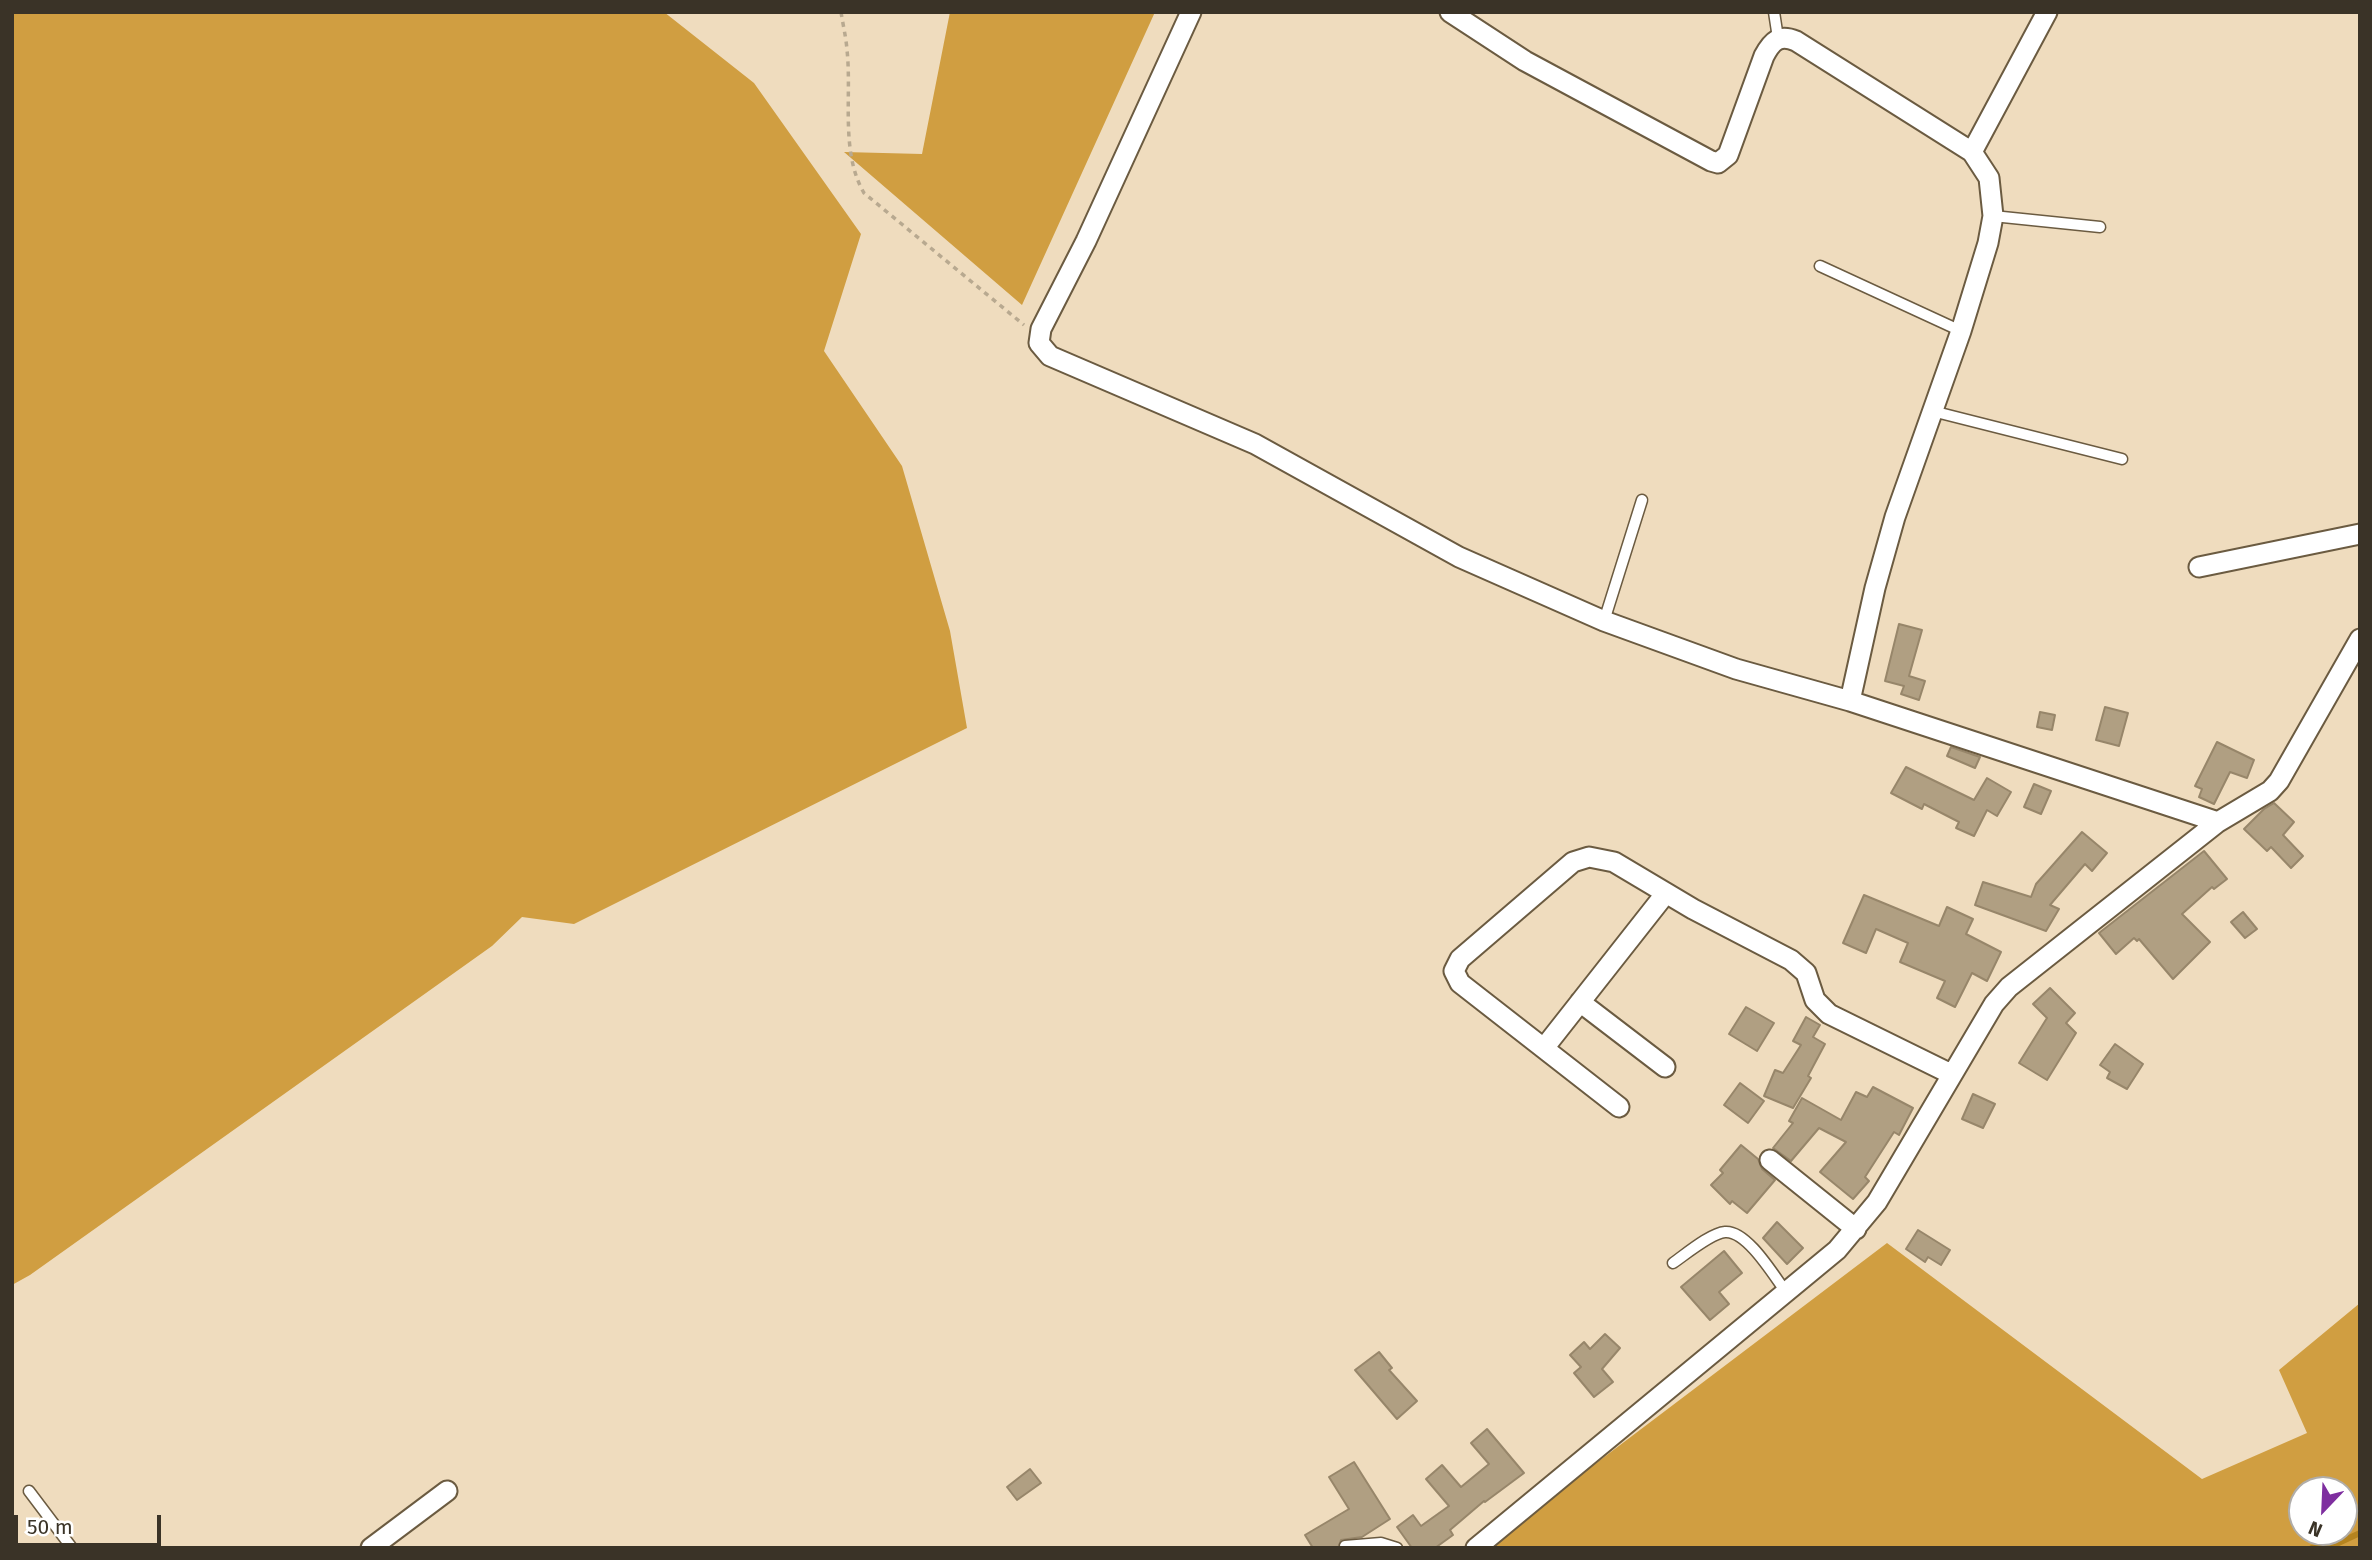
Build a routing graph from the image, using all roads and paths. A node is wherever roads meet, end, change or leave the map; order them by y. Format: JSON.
{"nodes":[{"id":1,"x":841,"y":12,"type":"edge"},
{"id":2,"x":1191,"y":12,"type":"edge"},
{"id":3,"x":1450,"y":12,"type":"edge"},
{"id":4,"x":1774,"y":12,"type":"edge"},
{"id":5,"x":2047,"y":12,"type":"edge"},
{"id":6,"x":1778,"y":38,"type":"junction"},
{"id":7,"x":1972,"y":152,"type":"junction"},
{"id":8,"x":1993,"y":216,"type":"junction"},
{"id":9,"x":2100,"y":227,"type":"dead end"},
{"id":10,"x":1820,"y":266,"type":"dead end"},
{"id":11,"x":1961,"y":331,"type":"junction"},
{"id":12,"x":1039,"y":338,"type":"junction"},
{"id":13,"x":1932,"y":411,"type":"junction"},
{"id":14,"x":2122,"y":459,"type":"dead end"},
{"id":15,"x":1642,"y":500,"type":"dead end"},
{"id":16,"x":2360,"y":534,"type":"edge"},
{"id":17,"x":2199,"y":567,"type":"dead end"},
{"id":18,"x":1604,"y":621,"type":"junction"},
{"id":19,"x":2360,"y":639,"type":"edge"},
{"id":20,"x":2355,"y":663,"type":"edge"},
{"id":21,"x":1850,"y":701,"type":"junction"},
{"id":22,"x":2217,"y":822,"type":"junction"},
{"id":23,"x":1666,"y":893,"type":"junction"},
{"id":24,"x":1580,"y":1002,"type":"junction"},
{"id":25,"x":1544,"y":1048,"type":"junction"},
{"id":26,"x":1665,"y":1067,"type":"dead end"},
{"id":27,"x":1951,"y":1074,"type":"junction"},
{"id":28,"x":1619,"y":1107,"type":"dead end"},
{"id":29,"x":1770,"y":1160,"type":"dead end"},
{"id":30,"x":1856,"y":1229,"type":"junction"},
{"id":31,"x":1674,"y":1263,"type":"dead end"},
{"id":32,"x":1786,"y":1292,"type":"junction"},
{"id":33,"x":29,"y":1491,"type":"dead end"},
{"id":34,"x":447,"y":1491,"type":"dead end"},
{"id":35,"x":1505,"y":1523,"type":"junction"},
{"id":36,"x":1345,"y":1546,"type":"edge"},
{"id":37,"x":72,"y":1548,"type":"edge"},
{"id":38,"x":371,"y":1548,"type":"edge"},
{"id":39,"x":1397,"y":1548,"type":"edge"},
{"id":40,"x":1476,"y":1548,"type":"edge"},
{"id":41,"x":1492,"y":1548,"type":"edge"}],
"edges":[{"from":1,"to":12,"type":"path"},
{"from":2,"to":12,"type":"street"},
{"from":3,"to":6,"type":"street"},
{"from":4,"to":6,"type":"lane"},
{"from":5,"to":7,"type":"street"},
{"from":6,"to":7,"type":"street"},
{"from":7,"to":8,"type":"street"},
{"from":8,"to":9,"type":"lane"},
{"from":8,"to":11,"type":"street"},
{"from":10,"to":11,"type":"lane"},
{"from":11,"to":13,"type":"street"},
{"from":12,"to":18,"type":"street"},
{"from":13,"to":14,"type":"lane"},
{"from":13,"to":21,"type":"street"},
{"from":15,"to":18,"type":"lane"},
{"from":16,"to":17,"type":"street"},
{"from":18,"to":21,"type":"street"},
{"from":19,"to":20,"type":"street"},
{"from":20,"to":22,"type":"street"},
{"from":21,"to":22,"type":"street"},
{"from":22,"to":27,"type":"street"},
{"from":23,"to":24,"type":"street"},
{"from":23,"to":25,"type":"street"},
{"from":23,"to":27,"type":"street"},
{"from":24,"to":25,"type":"street"},
{"from":24,"to":26,"type":"street"},
{"from":25,"to":28,"type":"street"},
{"from":27,"to":30,"type":"street"},
{"from":29,"to":30,"type":"street"},
{"from":30,"to":32,"type":"street"},
{"from":31,"to":32,"type":"lane"},
{"from":32,"to":35,"type":"street"},
{"from":33,"to":37,"type":"lane"},
{"from":34,"to":38,"type":"street"},
{"from":35,"to":40,"type":"street"},
{"from":35,"to":41,"type":"lane"},
{"from":36,"to":39,"type":"lane"}]}
